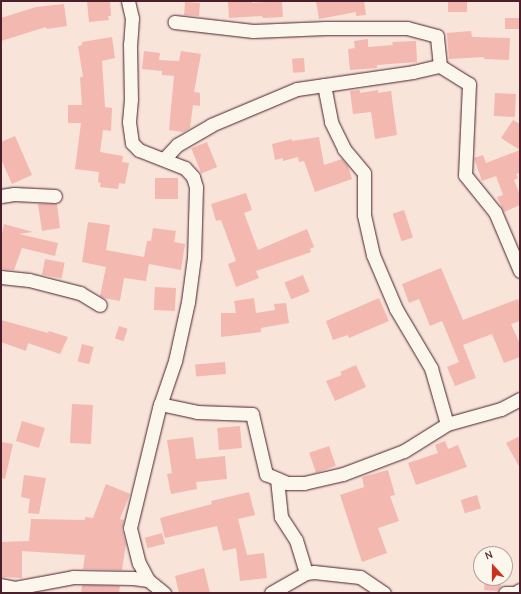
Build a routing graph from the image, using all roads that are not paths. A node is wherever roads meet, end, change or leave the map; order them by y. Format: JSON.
{"nodes":[{"id":1,"x":128,"y":1,"type":"edge"},
{"id":2,"x":175,"y":22,"type":"dead end"},
{"id":3,"x":440,"y":66,"type":"junction"},
{"id":4,"x":324,"y":85,"type":"junction"},
{"id":5,"x":164,"y":159,"type":"junction"},
{"id":6,"x":1,"y":196,"type":"edge"},
{"id":7,"x":55,"y":196,"type":"dead end"},
{"id":8,"x":520,"y":271,"type":"edge"},
{"id":9,"x":1,"y":277,"type":"edge"},
{"id":10,"x":100,"y":305,"type":"dead end"},
{"id":11,"x":520,"y":399,"type":"edge"},
{"id":12,"x":160,"y":404,"type":"junction"},
{"id":13,"x":447,"y":424,"type":"junction"},
{"id":14,"x":277,"y":479,"type":"junction"},
{"id":15,"x":139,"y":563,"type":"junction"},
{"id":16,"x":306,"y":573,"type":"junction"},
{"id":17,"x":133,"y":578,"type":"junction"},
{"id":18,"x":148,"y":580,"type":"junction"},
{"id":19,"x":1,"y":584,"type":"edge"},
{"id":20,"x":520,"y":590,"type":"edge"},
{"id":21,"x":164,"y":593,"type":"edge"},
{"id":22,"x":271,"y":593,"type":"edge"},
{"id":23,"x":384,"y":593,"type":"edge"},
{"id":24,"x":505,"y":593,"type":"edge"}],
"edges":[{"from":1,"to":5,"type":"street"},
{"from":2,"to":3,"type":"street"},
{"from":3,"to":4,"type":"street"},
{"from":3,"to":8,"type":"street"},
{"from":4,"to":5,"type":"street"},
{"from":4,"to":13,"type":"street"},
{"from":5,"to":12,"type":"street"},
{"from":6,"to":7,"type":"street"},
{"from":9,"to":10,"type":"street"},
{"from":11,"to":13,"type":"street"},
{"from":12,"to":14,"type":"street"},
{"from":12,"to":15,"type":"street"},
{"from":13,"to":14,"type":"street"},
{"from":14,"to":16,"type":"street"},
{"from":15,"to":17,"type":"street"},
{"from":15,"to":18,"type":"street"},
{"from":16,"to":22,"type":"street"},
{"from":16,"to":23,"type":"street"},
{"from":17,"to":18,"type":"street"},
{"from":17,"to":19,"type":"street"},
{"from":18,"to":21,"type":"street"},
{"from":20,"to":24,"type":"street"}]}
